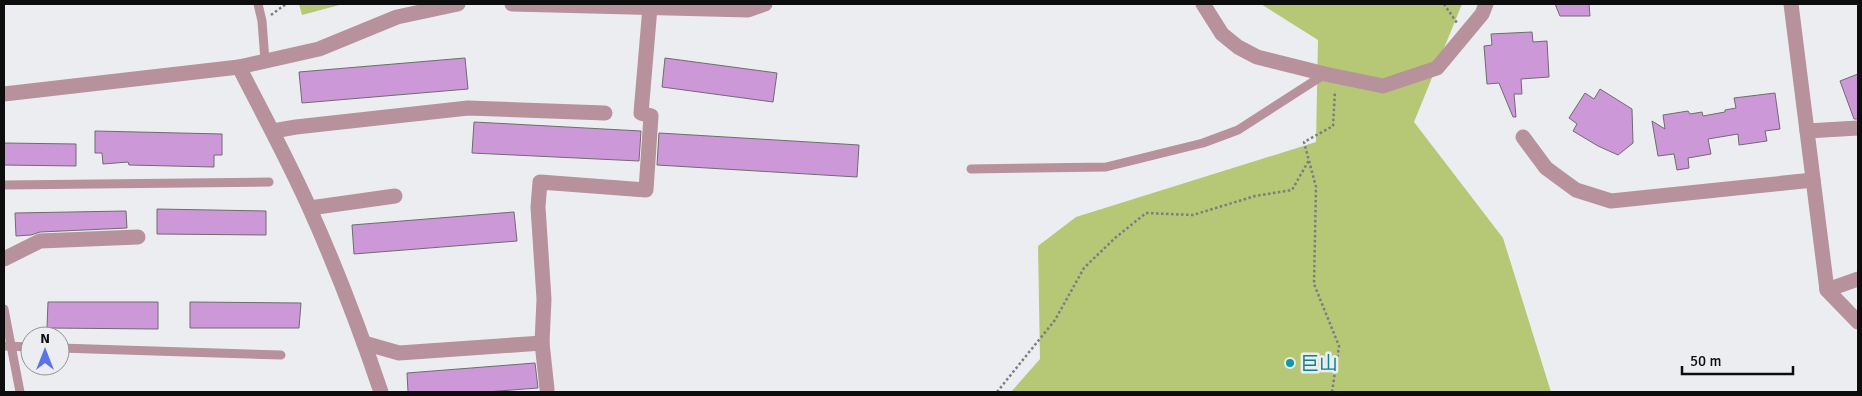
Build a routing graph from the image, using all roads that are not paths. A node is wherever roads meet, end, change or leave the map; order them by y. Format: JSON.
{"nodes":[{"id":1,"x":258,"y":4,"type":"edge"},
{"id":2,"x":458,"y":4,"type":"edge"},
{"id":3,"x":512,"y":4,"type":"edge"},
{"id":4,"x":765,"y":4,"type":"edge"},
{"id":5,"x":1203,"y":4,"type":"edge"},
{"id":6,"x":1486,"y":4,"type":"edge"},
{"id":7,"x":1791,"y":4,"type":"edge"},
{"id":8,"x":650,"y":7,"type":"junction"},
{"id":9,"x":264,"y":61,"type":"junction"},
{"id":10,"x":239,"y":67,"type":"junction"},
{"id":11,"x":1331,"y":75,"type":"junction"},
{"id":12,"x":4,"y":94,"type":"edge"},
{"id":13,"x":605,"y":113,"type":"dead end"},
{"id":14,"x":1858,"y":128,"type":"edge"},
{"id":15,"x":273,"y":131,"type":"junction"},
{"id":16,"x":1807,"y":131,"type":"junction"},
{"id":17,"x":1523,"y":137,"type":"dead end"},
{"id":18,"x":971,"y":170,"type":"dead end"},
{"id":19,"x":1813,"y":180,"type":"junction"},
{"id":20,"x":268,"y":182,"type":"dead end"},
{"id":21,"x":4,"y":185,"type":"edge"},
{"id":22,"x":395,"y":196,"type":"dead end"},
{"id":23,"x":310,"y":208,"type":"junction"},
{"id":24,"x":138,"y":237,"type":"dead end"},
{"id":25,"x":4,"y":259,"type":"edge"},
{"id":26,"x":1858,"y":279,"type":"edge"},
{"id":27,"x":1827,"y":290,"type":"junction"},
{"id":28,"x":4,"y":309,"type":"edge"},
{"id":29,"x":1858,"y":322,"type":"edge"},
{"id":30,"x":364,"y":343,"type":"junction"},
{"id":31,"x":542,"y":343,"type":"junction"},
{"id":32,"x":7,"y":346,"type":"edge"},
{"id":33,"x":20,"y":347,"type":"edge"},
{"id":34,"x":70,"y":348,"type":"edge"},
{"id":35,"x":280,"y":355,"type":"dead end"},
{"id":36,"x":547,"y":389,"type":"dead end"},
{"id":37,"x":20,"y":392,"type":"edge"},
{"id":38,"x":381,"y":392,"type":"edge"}],
"edges":[{"from":1,"to":9,"type":"lane"},
{"from":2,"to":9,"type":"street"},
{"from":3,"to":8,"type":"street"},
{"from":4,"to":8,"type":"street"},
{"from":5,"to":11,"type":"street"},
{"from":6,"to":11,"type":"street"},
{"from":7,"to":16,"type":"street"},
{"from":8,"to":31,"type":"street"},
{"from":9,"to":10,"type":"street"},
{"from":10,"to":12,"type":"street"},
{"from":10,"to":15,"type":"street"},
{"from":11,"to":18,"type":"lane"},
{"from":13,"to":15,"type":"street"},
{"from":14,"to":16,"type":"street"},
{"from":15,"to":23,"type":"street"},
{"from":16,"to":19,"type":"street"},
{"from":17,"to":19,"type":"street"},
{"from":19,"to":27,"type":"street"},
{"from":20,"to":21,"type":"lane"},
{"from":22,"to":23,"type":"street"},
{"from":23,"to":30,"type":"street"},
{"from":24,"to":25,"type":"street"},
{"from":26,"to":27,"type":"street"},
{"from":27,"to":29,"type":"street"},
{"from":28,"to":32,"type":"lane"},
{"from":30,"to":31,"type":"street"},
{"from":30,"to":38,"type":"street"},
{"from":31,"to":36,"type":"street"},
{"from":32,"to":33,"type":"lane"},
{"from":32,"to":37,"type":"lane"},
{"from":34,"to":35,"type":"lane"}]}
